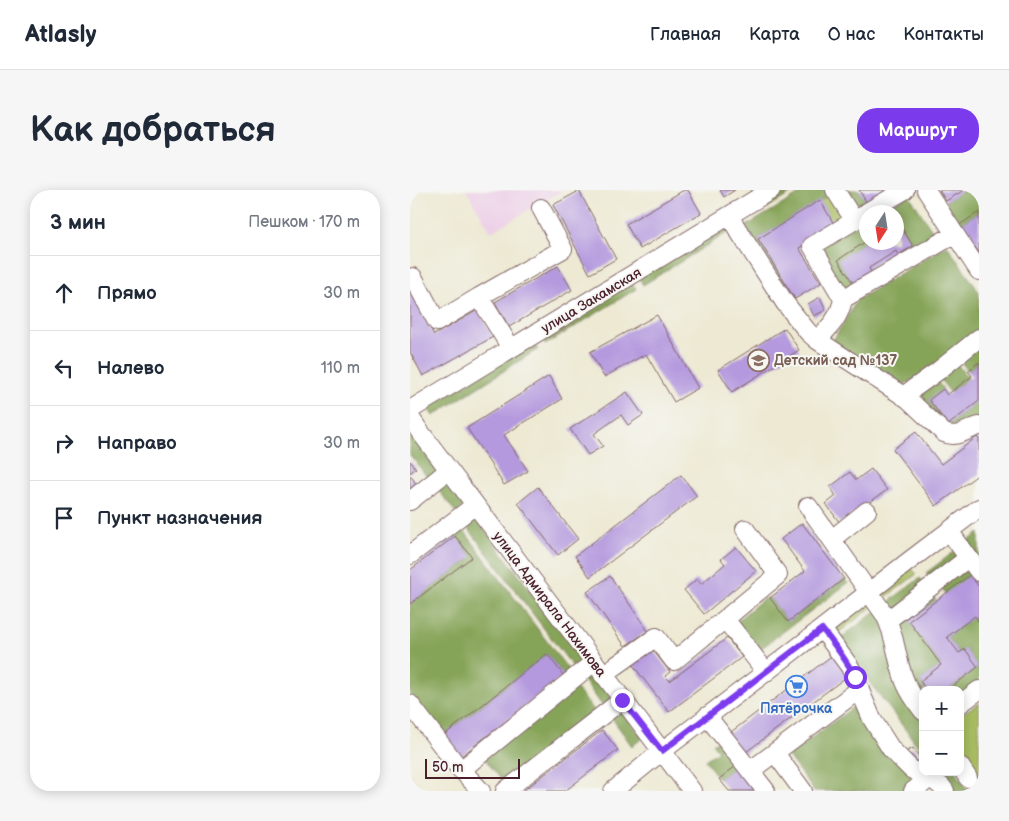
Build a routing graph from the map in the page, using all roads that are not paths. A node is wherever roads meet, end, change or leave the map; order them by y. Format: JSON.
{"nodes":[{"id":1,"x":771,"y":190,"type":"edge"},
{"id":2,"x":835,"y":190,"type":"edge"},
{"id":3,"x":906,"y":190,"type":"edge"},
{"id":4,"x":926,"y":190,"type":"edge"},
{"id":5,"x":756,"y":195,"type":"edge"},
{"id":6,"x":880,"y":205,"type":"edge"},
{"id":7,"x":541,"y":208,"type":"dead end"},
{"id":8,"x":859,"y":211,"type":"edge"},
{"id":9,"x":728,"y":216,"type":"junction"},
{"id":10,"x":859,"y":217,"type":"edge"},
{"id":11,"x":955,"y":234,"type":"junction"},
{"id":12,"x":979,"y":270,"type":"edge"},
{"id":13,"x":411,"y":276,"type":"edge"},
{"id":14,"x":479,"y":297,"type":"junction"},
{"id":15,"x":843,"y":299,"type":"junction"},
{"id":16,"x":979,"y":338,"type":"edge"},
{"id":17,"x":817,"y":340,"type":"junction"},
{"id":18,"x":511,"y":348,"type":"junction"},
{"id":19,"x":903,"y":396,"type":"junction"},
{"id":20,"x":410,"y":410,"type":"edge"},
{"id":21,"x":410,"y":417,"type":"edge"},
{"id":22,"x":979,"y":426,"type":"edge"},
{"id":23,"x":449,"y":470,"type":"junction"},
{"id":24,"x":410,"y":501,"type":"edge"},
{"id":25,"x":476,"y":505,"type":"junction"},
{"id":26,"x":808,"y":506,"type":"dead end"},
{"id":27,"x":979,"y":508,"type":"edge"},
{"id":28,"x":867,"y":511,"type":"dead end"},
{"id":29,"x":744,"y":529,"type":"dead end"},
{"id":30,"x":949,"y":531,"type":"junction"},
{"id":31,"x":832,"y":539,"type":"junction"},
{"id":32,"x":410,"y":555,"type":"edge"},
{"id":33,"x":968,"y":558,"type":"junction"},
{"id":34,"x":979,"y":572,"type":"edge"},
{"id":35,"x":869,"y":592,"type":"junction"},
{"id":36,"x":725,"y":619,"type":"junction"},
{"id":37,"x":888,"y":620,"type":"junction"},
{"id":38,"x":822,"y":629,"type":"junction"},
{"id":39,"x":598,"y":669,"type":"junction"},
{"id":40,"x":766,"y":672,"type":"junction"},
{"id":41,"x":860,"y":689,"type":"junction"},
{"id":42,"x":979,"y":690,"type":"edge"},
{"id":43,"x":622,"y":700,"type":"junction"},
{"id":44,"x":964,"y":701,"type":"edge"},
{"id":45,"x":410,"y":704,"type":"edge"},
{"id":46,"x":919,"y":705,"type":"edge"},
{"id":47,"x":707,"y":716,"type":"junction"},
{"id":48,"x":662,"y":751,"type":"junction"},
{"id":49,"x":775,"y":753,"type":"junction"},
{"id":50,"x":461,"y":770,"type":"junction"},
{"id":51,"x":750,"y":771,"type":"junction"},
{"id":52,"x":929,"y":779,"type":"junction"},
{"id":53,"x":481,"y":791,"type":"edge"},
{"id":54,"x":506,"y":791,"type":"edge"},
{"id":55,"x":613,"y":791,"type":"edge"},
{"id":56,"x":692,"y":791,"type":"edge"},
{"id":57,"x":766,"y":791,"type":"edge"},
{"id":58,"x":804,"y":791,"type":"edge"},
{"id":59,"x":913,"y":791,"type":"edge"},
{"id":60,"x":945,"y":791,"type":"edge"}],
"edges":[{"from":1,"to":5,"type":"street","name":"улица Закамская"},
{"from":2,"to":8,"type":"street"},
{"from":3,"to":6,"type":"street"},
{"from":4,"to":11,"type":"street"},
{"from":5,"to":9,"type":"street","name":"улица Закамская"},
{"from":7,"to":14,"type":"street"},
{"from":9,"to":17,"type":"street"},
{"from":9,"to":18,"type":"street","name":"улица Закамская"},
{"from":10,"to":15,"type":"street"},
{"from":11,"to":12,"type":"street"},
{"from":11,"to":15,"type":"street"},
{"from":13,"to":14,"type":"street"},
{"from":14,"to":18,"type":"street"},
{"from":15,"to":17,"type":"street"},
{"from":16,"to":19,"type":"street"},
{"from":17,"to":19,"type":"street"},
{"from":18,"to":20,"type":"street","name":"улица Закамская"},
{"from":19,"to":22,"type":"street"},
{"from":21,"to":23,"type":"street","name":"улица Адмирала Нахимова"},
{"from":23,"to":24,"type":"street"},
{"from":23,"to":25,"type":"street","name":"улица Адмирала Нахимова"},
{"from":25,"to":32,"type":"street"},
{"from":25,"to":39,"type":"street","name":"улица Адмирала Нахимова"},
{"from":26,"to":31,"type":"street"},
{"from":27,"to":30,"type":"street"},
{"from":28,"to":31,"type":"street"},
{"from":29,"to":36,"type":"street"},
{"from":30,"to":33,"type":"street"},
{"from":30,"to":35,"type":"street"},
{"from":31,"to":35,"type":"street"},
{"from":33,"to":34,"type":"street"},
{"from":33,"to":37,"type":"street"},
{"from":35,"to":37,"type":"street"},
{"from":35,"to":38,"type":"street"},
{"from":36,"to":39,"type":"street"},
{"from":36,"to":40,"type":"street"},
{"from":37,"to":46,"type":"street"},
{"from":38,"to":40,"type":"street"},
{"from":38,"to":41,"type":"street"},
{"from":39,"to":43,"type":"street","name":"улица Адмирала Нахимова"},
{"from":39,"to":50,"type":"street"},
{"from":40,"to":47,"type":"street"},
{"from":41,"to":49,"type":"street"},
{"from":41,"to":52,"type":"street"},
{"from":42,"to":44,"type":"street"},
{"from":43,"to":48,"type":"street","name":"улица Адмирала Нахимова"},
{"from":43,"to":54,"type":"street"},
{"from":45,"to":50,"type":"street"},
{"from":47,"to":48,"type":"street"},
{"from":47,"to":51,"type":"street"},
{"from":48,"to":55,"type":"street"},
{"from":48,"to":56,"type":"street","name":"улица Адмирала Нахимова"},
{"from":49,"to":51,"type":"street"},
{"from":49,"to":58,"type":"street"},
{"from":50,"to":53,"type":"street"},
{"from":51,"to":57,"type":"street"},
{"from":52,"to":59,"type":"street"},
{"from":52,"to":60,"type":"street"}]}
